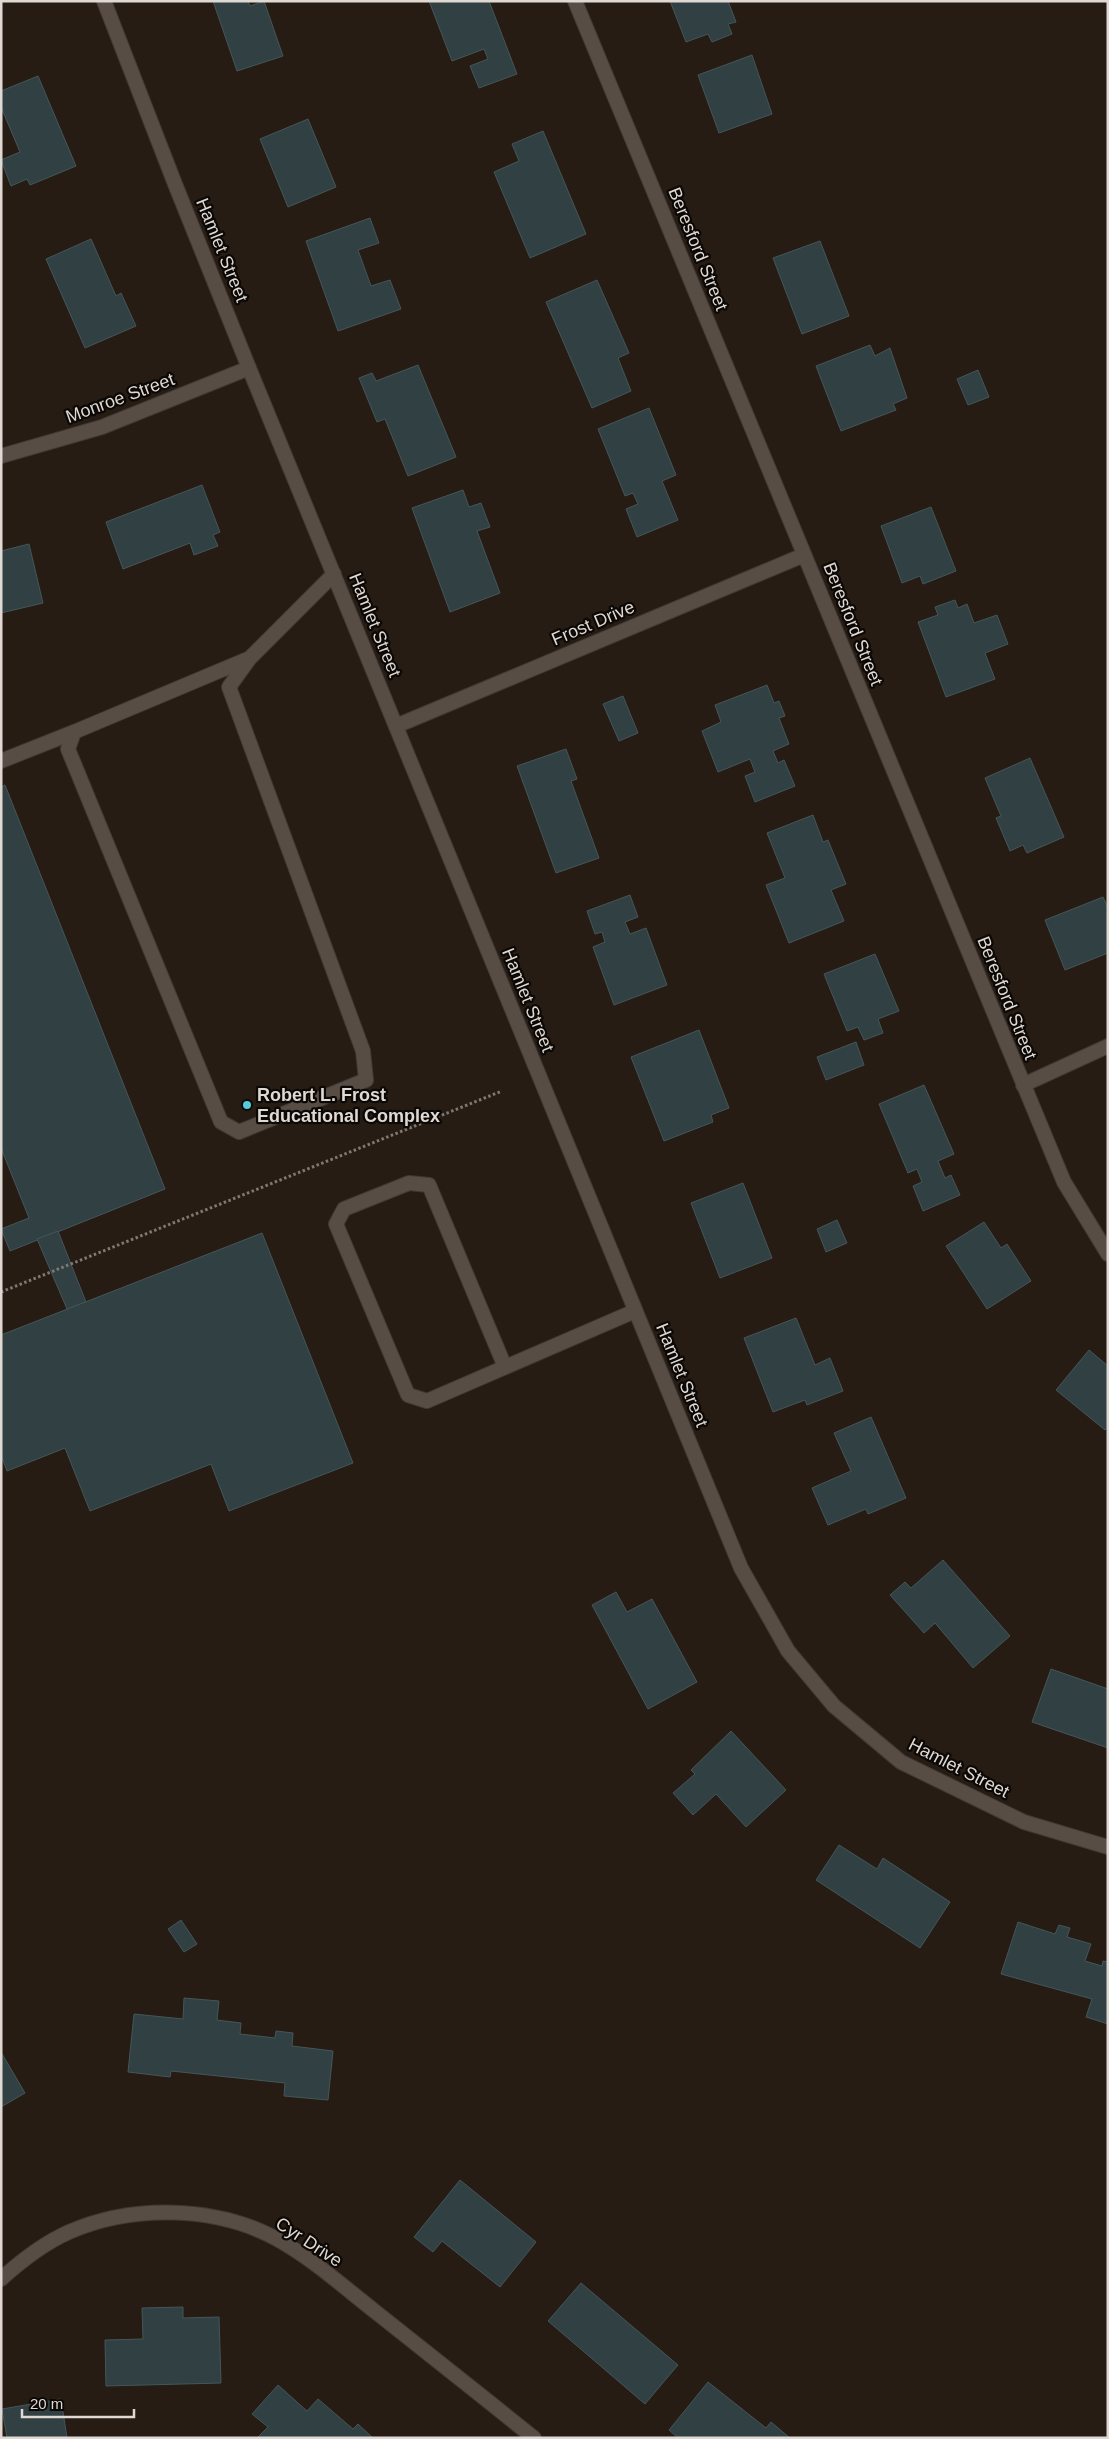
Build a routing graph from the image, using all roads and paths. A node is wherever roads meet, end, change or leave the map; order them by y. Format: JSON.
{"nodes":[{"id":1,"x":104,"y":1,"type":"edge"},
{"id":2,"x":576,"y":1,"type":"edge"},
{"id":3,"x":250,"y":368,"type":"junction"},
{"id":4,"x":1,"y":456,"type":"edge"},
{"id":5,"x":804,"y":555,"type":"junction"},
{"id":6,"x":334,"y":574,"type":"junction"},
{"id":7,"x":250,"y":658,"type":"junction"},
{"id":8,"x":396,"y":726,"type":"junction"},
{"id":9,"x":74,"y":732,"type":"junction"},
{"id":10,"x":1,"y":762,"type":"edge"},
{"id":11,"x":1108,"y":1046,"type":"edge"},
{"id":12,"x":1023,"y":1085,"type":"junction"},
{"id":13,"x":502,"y":1090,"type":"dead end"},
{"id":14,"x":1108,"y":1254,"type":"edge"},
{"id":15,"x":1,"y":1292,"type":"edge"},
{"id":16,"x":635,"y":1311,"type":"junction"},
{"id":17,"x":505,"y":1367,"type":"junction"},
{"id":18,"x":1108,"y":1848,"type":"edge"},
{"id":19,"x":1,"y":2279,"type":"edge"},
{"id":20,"x":534,"y":2438,"type":"edge"}],
"edges":[{"from":1,"to":3,"type":"street","name":"Hamlet Street"},
{"from":2,"to":5,"type":"street","name":"Beresford Street"},
{"from":3,"to":4,"type":"street","name":"Monroe Street"},
{"from":3,"to":6,"type":"street","name":"Hamlet Street"},
{"from":5,"to":8,"type":"street","name":"Frost Drive"},
{"from":5,"to":12,"type":"street","name":"Beresford Street"},
{"from":6,"to":7,"type":"street"},
{"from":6,"to":8,"type":"street","name":"Hamlet Street"},
{"from":7,"to":9,"type":"street"},
{"from":7,"to":9,"type":"street"},
{"from":8,"to":16,"type":"street","name":"Hamlet Street"},
{"from":9,"to":10,"type":"street"},
{"from":11,"to":12,"type":"street"},
{"from":12,"to":14,"type":"street","name":"Beresford Street"},
{"from":13,"to":15,"type":"path"},
{"from":16,"to":17,"type":"street"},
{"from":16,"to":18,"type":"street","name":"Hamlet Street"},
{"from":17,"to":17,"type":"street"},
{"from":19,"to":20,"type":"street","name":"Cyr Drive"}]}
